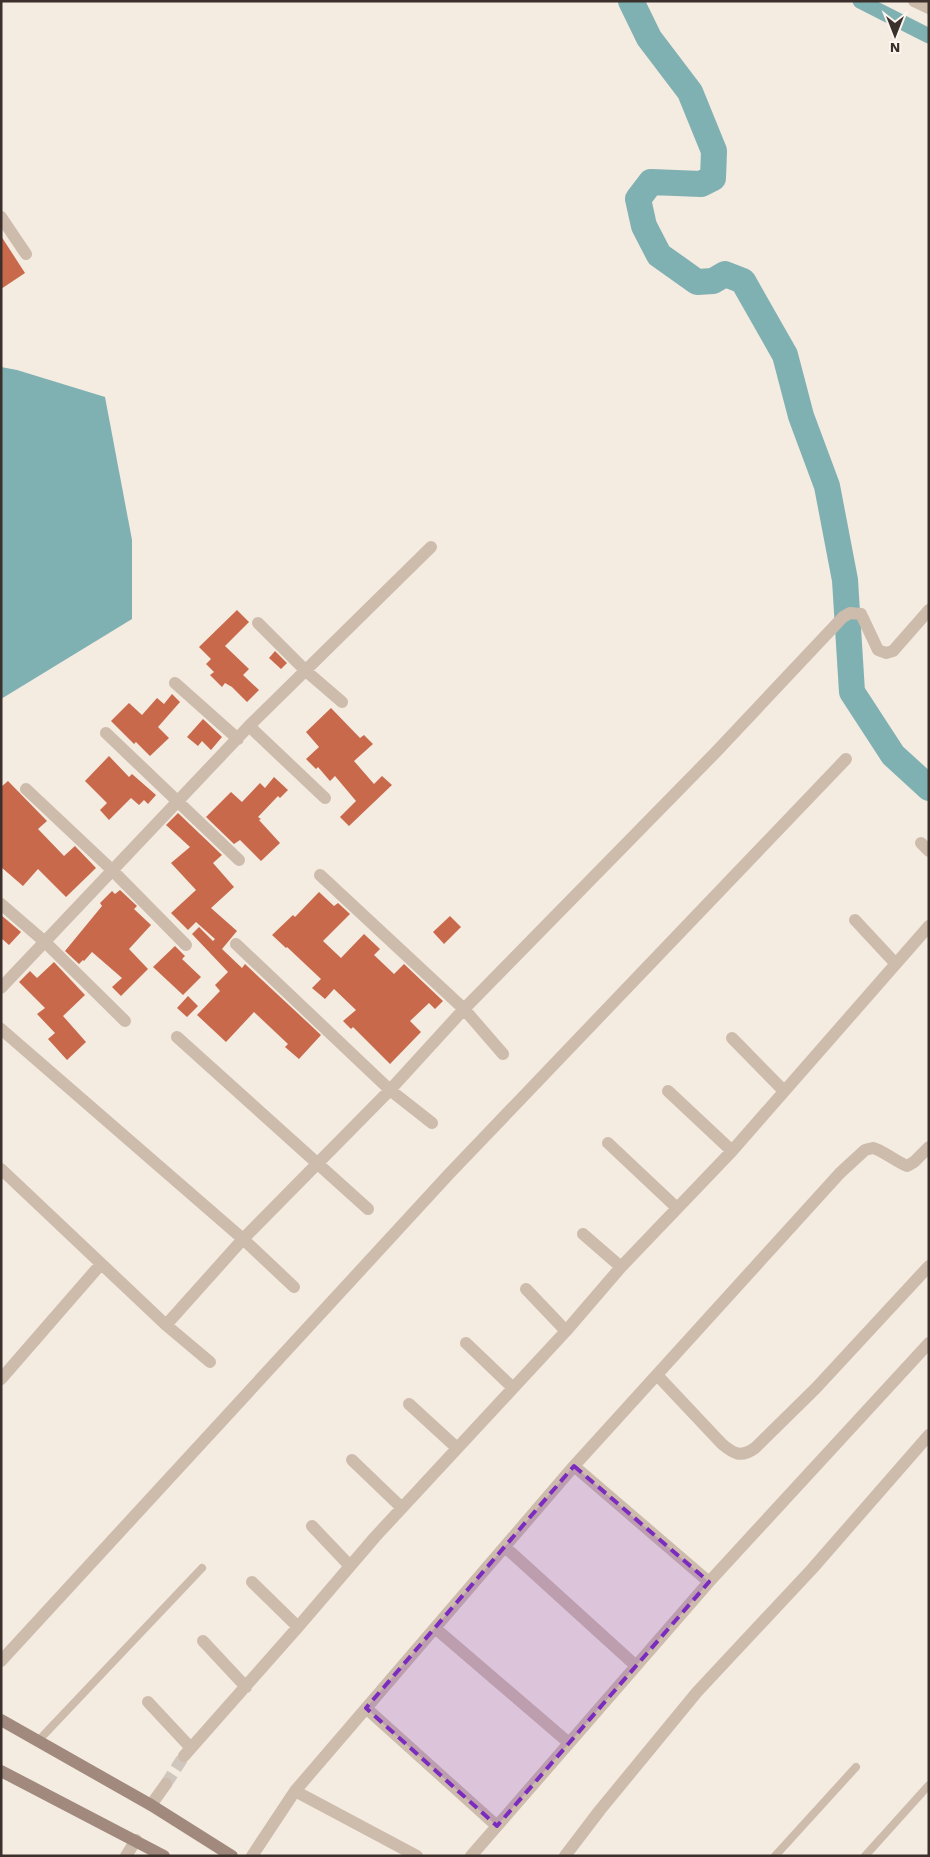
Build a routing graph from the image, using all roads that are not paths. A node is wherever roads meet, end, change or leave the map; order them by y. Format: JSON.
{"nodes":[{"id":1,"x":914,"y":1,"type":"edge"},
{"id":2,"x":929,"y":8,"type":"edge"},
{"id":3,"x":1,"y":217,"type":"edge"},
{"id":4,"x":26,"y":254,"type":"dead end"},
{"id":5,"x":431,"y":547,"type":"dead end"},
{"id":6,"x":929,"y":610,"type":"edge"},
{"id":7,"x":258,"y":623,"type":"dead end"},
{"id":8,"x":306,"y":671,"type":"junction"},
{"id":9,"x":175,"y":682,"type":"dead end"},
{"id":10,"x":342,"y":702,"type":"dead end"},
{"id":11,"x":249,"y":726,"type":"junction"},
{"id":12,"x":106,"y":733,"type":"dead end"},
{"id":13,"x":238,"y":739,"type":"junction"},
{"id":14,"x":846,"y":759,"type":"dead end"},
{"id":15,"x":26,"y":789,"type":"dead end"},
{"id":16,"x":324,"y":798,"type":"dead end"},
{"id":17,"x":178,"y":803,"type":"junction"},
{"id":18,"x":239,"y":860,"type":"dead end"},
{"id":19,"x":112,"y":870,"type":"junction"},
{"id":20,"x":320,"y":875,"type":"dead end"},
{"id":21,"x":1,"y":904,"type":"edge"},
{"id":22,"x":855,"y":920,"type":"dead end"},
{"id":23,"x":929,"y":926,"type":"edge"},
{"id":24,"x":45,"y":942,"type":"junction"},
{"id":25,"x":186,"y":944,"type":"dead end"},
{"id":26,"x":236,"y":944,"type":"dead end"},
{"id":27,"x":895,"y":963,"type":"junction"},
{"id":28,"x":1,"y":988,"type":"edge"},
{"id":29,"x":464,"y":1009,"type":"junction"},
{"id":30,"x":125,"y":1021,"type":"dead end"},
{"id":31,"x":1,"y":1029,"type":"edge"},
{"id":32,"x":177,"y":1037,"type":"dead end"},
{"id":33,"x":732,"y":1038,"type":"dead end"},
{"id":34,"x":503,"y":1054,"type":"dead end"},
{"id":35,"x":390,"y":1090,"type":"junction"},
{"id":36,"x":668,"y":1091,"type":"dead end"},
{"id":37,"x":784,"y":1091,"type":"junction"},
{"id":38,"x":432,"y":1123,"type":"dead end"},
{"id":39,"x":608,"y":1143,"type":"dead end"},
{"id":40,"x":929,"y":1146,"type":"edge"},
{"id":41,"x":732,"y":1151,"type":"junction"},
{"id":42,"x":316,"y":1163,"type":"junction"},
{"id":43,"x":1,"y":1169,"type":"edge"},
{"id":44,"x":677,"y":1208,"type":"junction"},
{"id":45,"x":368,"y":1209,"type":"dead end"},
{"id":46,"x":583,"y":1234,"type":"dead end"},
{"id":47,"x":243,"y":1239,"type":"junction"},
{"id":48,"x":101,"y":1264,"type":"junction"},
{"id":49,"x":929,"y":1266,"type":"edge"},
{"id":50,"x":621,"y":1267,"type":"junction"},
{"id":51,"x":294,"y":1287,"type":"dead end"},
{"id":52,"x":526,"y":1289,"type":"dead end"},
{"id":53,"x":166,"y":1325,"type":"junction"},
{"id":54,"x":566,"y":1331,"type":"junction"},
{"id":55,"x":929,"y":1343,"type":"edge"},
{"id":56,"x":466,"y":1344,"type":"dead end"},
{"id":57,"x":210,"y":1362,"type":"dead end"},
{"id":58,"x":657,"y":1375,"type":"junction"},
{"id":59,"x":1,"y":1380,"type":"edge"},
{"id":60,"x":513,"y":1388,"type":"junction"},
{"id":61,"x":409,"y":1404,"type":"dead end"},
{"id":62,"x":929,"y":1435,"type":"edge"},
{"id":63,"x":457,"y":1448,"type":"junction"},
{"id":64,"x":352,"y":1460,"type":"dead end"},
{"id":65,"x":574,"y":1466,"type":"junction"},
{"id":66,"x":402,"y":1508,"type":"junction"},
{"id":67,"x":312,"y":1526,"type":"dead end"},
{"id":68,"x":505,"y":1546,"type":"junction"},
{"id":69,"x":350,"y":1566,"type":"junction"},
{"id":70,"x":202,"y":1568,"type":"dead end"},
{"id":71,"x":252,"y":1582,"type":"dead end"},
{"id":72,"x":709,"y":1582,"type":"junction"},
{"id":73,"x":298,"y":1627,"type":"junction"},
{"id":74,"x":435,"y":1628,"type":"junction"},
{"id":75,"x":203,"y":1641,"type":"dead end"},
{"id":76,"x":1,"y":1660,"type":"edge"},
{"id":77,"x":635,"y":1665,"type":"junction"},
{"id":78,"x":246,"y":1686,"type":"junction"},
{"id":79,"x":148,"y":1702,"type":"dead end"},
{"id":80,"x":366,"y":1708,"type":"junction"},
{"id":81,"x":1,"y":1720,"type":"edge"},
{"id":82,"x":38,"y":1740,"type":"junction"},
{"id":83,"x":569,"y":1743,"type":"junction"},
{"id":84,"x":856,"y":1767,"type":"dead end"},
{"id":85,"x":1,"y":1771,"type":"edge"},
{"id":86,"x":166,"y":1784,"type":"tunnel mouth"},
{"id":87,"x":929,"y":1785,"type":"edge"},
{"id":88,"x":295,"y":1791,"type":"junction"},
{"id":89,"x":150,"y":1805,"type":"junction"},
{"id":90,"x":497,"y":1826,"type":"junction"},
{"id":91,"x":136,"y":1840,"type":"junction"},
{"id":92,"x":126,"y":1856,"type":"edge"},
{"id":93,"x":164,"y":1856,"type":"edge"},
{"id":94,"x":232,"y":1856,"type":"edge"},
{"id":95,"x":252,"y":1856,"type":"edge"},
{"id":96,"x":417,"y":1856,"type":"edge"},
{"id":97,"x":471,"y":1856,"type":"edge"},
{"id":98,"x":565,"y":1856,"type":"edge"},
{"id":99,"x":775,"y":1856,"type":"edge"},
{"id":100,"x":865,"y":1856,"type":"edge"}],
"edges":[{"from":1,"to":2,"type":"street"},
{"from":3,"to":4,"type":"street"},
{"from":5,"to":8,"type":"street"},
{"from":6,"to":29,"type":"street"},
{"from":7,"to":8,"type":"street"},
{"from":8,"to":10,"type":"street"},
{"from":8,"to":11,"type":"street"},
{"from":9,"to":13,"type":"street"},
{"from":11,"to":13,"type":"street"},
{"from":11,"to":16,"type":"street"},
{"from":12,"to":17,"type":"street"},
{"from":13,"to":17,"type":"street"},
{"from":14,"to":76,"type":"street"},
{"from":15,"to":19,"type":"street"},
{"from":17,"to":18,"type":"street"},
{"from":17,"to":19,"type":"street"},
{"from":19,"to":24,"type":"street"},
{"from":19,"to":25,"type":"street"},
{"from":20,"to":29,"type":"street"},
{"from":21,"to":24,"type":"street"},
{"from":22,"to":27,"type":"street"},
{"from":23,"to":27,"type":"street"},
{"from":24,"to":28,"type":"street"},
{"from":24,"to":30,"type":"street"},
{"from":26,"to":35,"type":"street"},
{"from":27,"to":37,"type":"street"},
{"from":29,"to":34,"type":"street"},
{"from":29,"to":35,"type":"street"},
{"from":31,"to":47,"type":"street"},
{"from":32,"to":42,"type":"street"},
{"from":33,"to":37,"type":"street"},
{"from":35,"to":38,"type":"street"},
{"from":35,"to":42,"type":"street"},
{"from":36,"to":41,"type":"street"},
{"from":37,"to":41,"type":"street"},
{"from":39,"to":44,"type":"street"},
{"from":40,"to":58,"type":"street"},
{"from":41,"to":44,"type":"street"},
{"from":42,"to":45,"type":"street"},
{"from":42,"to":47,"type":"street"},
{"from":43,"to":48,"type":"street"},
{"from":44,"to":50,"type":"street"},
{"from":46,"to":50,"type":"street"},
{"from":47,"to":51,"type":"street"},
{"from":47,"to":53,"type":"street"},
{"from":48,"to":53,"type":"street"},
{"from":48,"to":59,"type":"street"},
{"from":49,"to":58,"type":"street"},
{"from":50,"to":54,"type":"street"},
{"from":52,"to":54,"type":"street"},
{"from":53,"to":57,"type":"street"},
{"from":54,"to":60,"type":"street"},
{"from":55,"to":72,"type":"street"},
{"from":56,"to":60,"type":"street"},
{"from":58,"to":65,"type":"street"},
{"from":60,"to":63,"type":"street"},
{"from":61,"to":63,"type":"street"},
{"from":62,"to":98,"type":"street"},
{"from":63,"to":66,"type":"street"},
{"from":64,"to":66,"type":"street"},
{"from":65,"to":68,"type":"street"},
{"from":65,"to":72,"type":"street"},
{"from":66,"to":69,"type":"street"},
{"from":67,"to":69,"type":"street"},
{"from":68,"to":74,"type":"street"},
{"from":68,"to":77,"type":"street"},
{"from":69,"to":73,"type":"street"},
{"from":70,"to":82,"type":"lane"},
{"from":71,"to":73,"type":"street"},
{"from":72,"to":77,"type":"street"},
{"from":73,"to":78,"type":"street"},
{"from":74,"to":80,"type":"street"},
{"from":74,"to":83,"type":"street"},
{"from":75,"to":78,"type":"street"},
{"from":77,"to":83,"type":"street"},
{"from":78,"to":79,"type":"street"},
{"from":80,"to":88,"type":"street"},
{"from":80,"to":90,"type":"street"},
{"from":81,"to":82,"type":"main road"},
{"from":82,"to":89,"type":"main road"},
{"from":83,"to":90,"type":"street"},
{"from":84,"to":99,"type":"lane"},
{"from":85,"to":91,"type":"main road"},
{"from":86,"to":89,"type":"street"},
{"from":87,"to":100,"type":"lane"},
{"from":88,"to":95,"type":"street"},
{"from":88,"to":96,"type":"street"},
{"from":89,"to":94,"type":"main road"},
{"from":90,"to":97,"type":"street"},
{"from":91,"to":92,"type":"street"},
{"from":91,"to":93,"type":"main road"}]}
